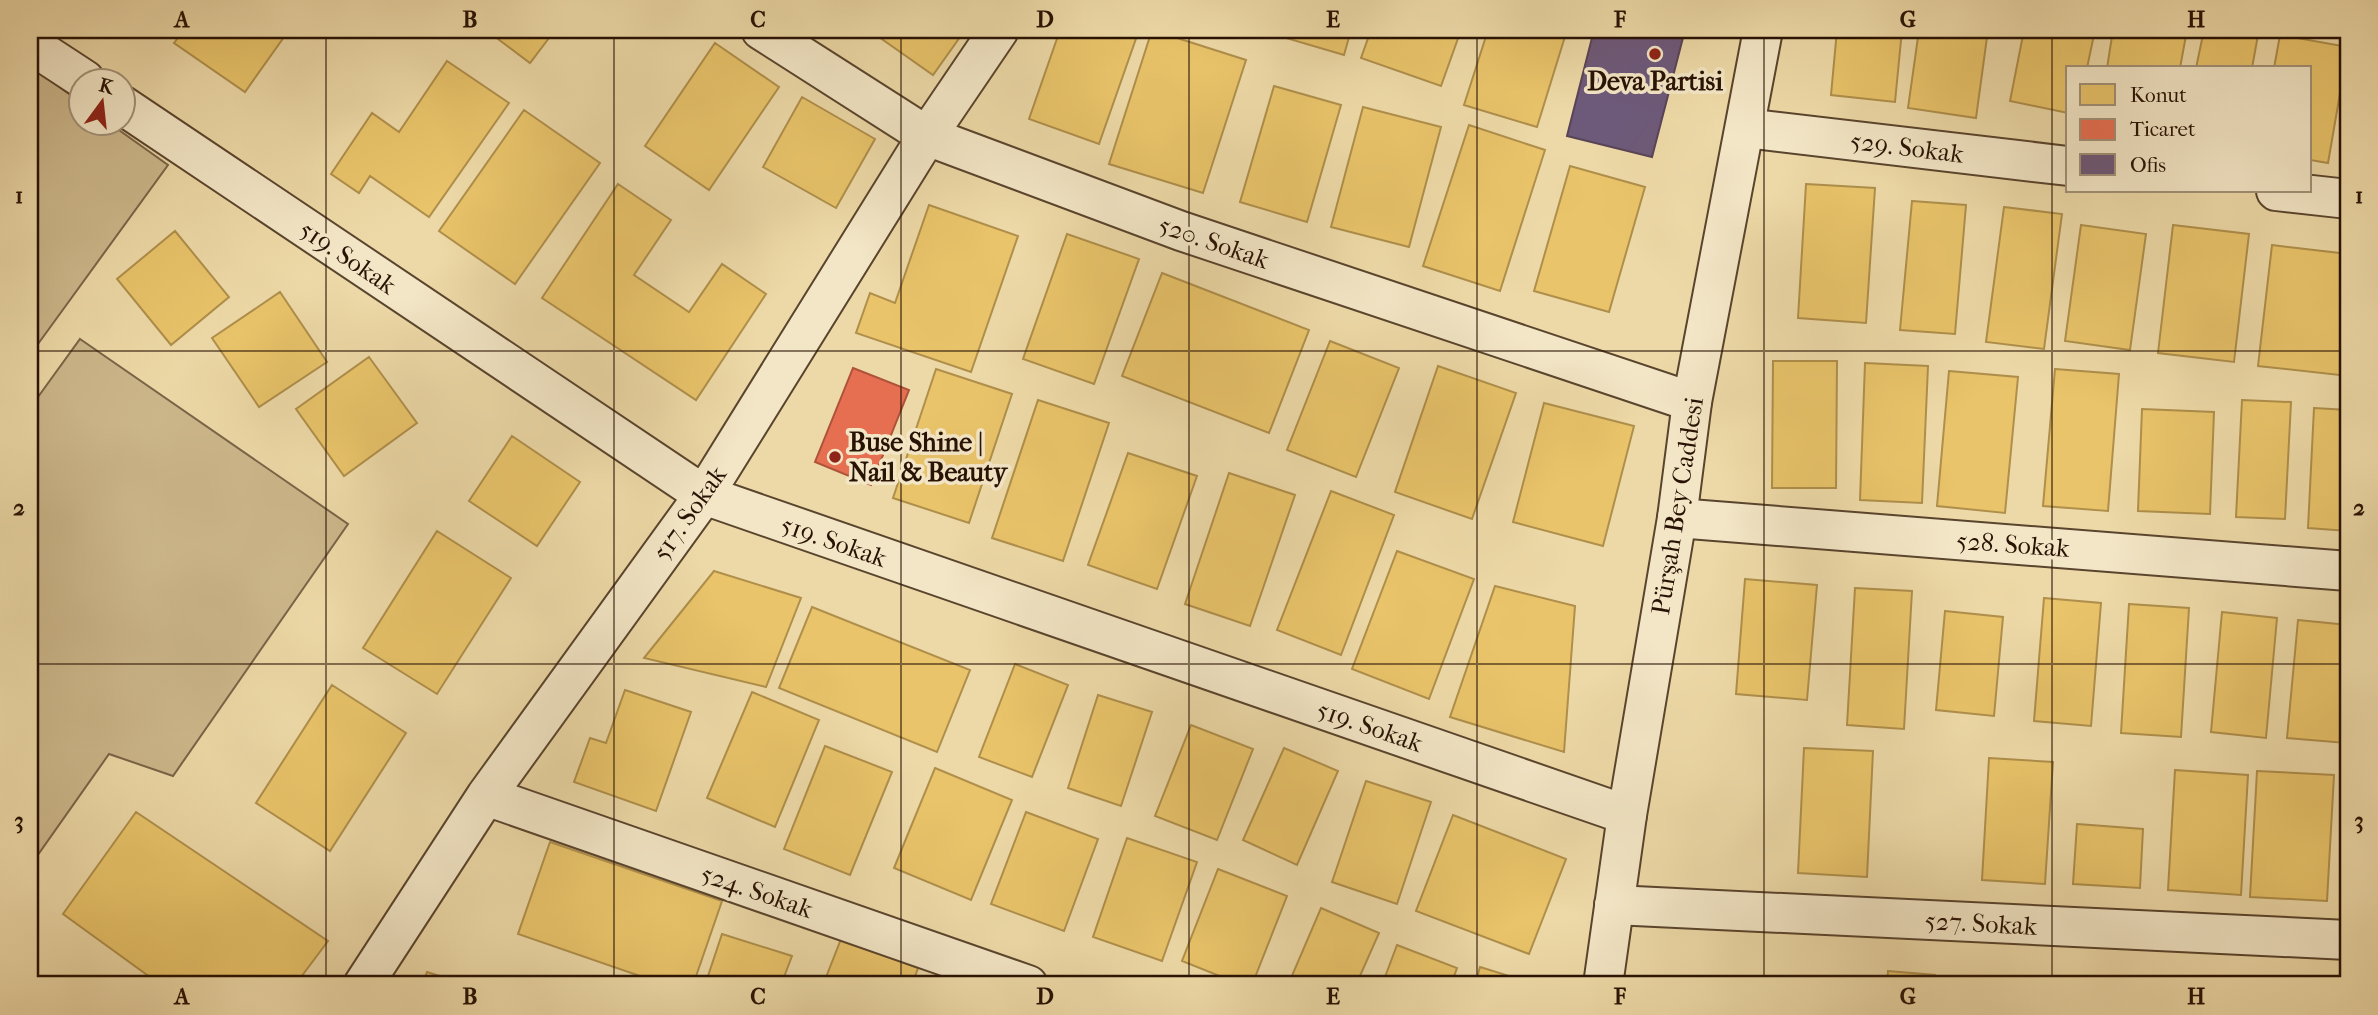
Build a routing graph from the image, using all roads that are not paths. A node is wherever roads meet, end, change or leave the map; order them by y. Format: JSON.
{"nodes":[{"id":1,"x":761,"y":30,"type":"edge"},
{"id":2,"x":999,"y":30,"type":"edge"},
{"id":3,"x":1763,"y":30,"type":"edge"},
{"id":4,"x":30,"y":44,"type":"edge"},
{"id":5,"x":66,"y":68,"type":"edge"},
{"id":6,"x":136,"y":114,"type":"edge"},
{"id":7,"x":1745,"y":128,"type":"junction"},
{"id":8,"x":927,"y":136,"type":"junction"},
{"id":9,"x":2066,"y":166,"type":"edge"},
{"id":10,"x":2285,"y":192,"type":"edge"},
{"id":11,"x":2348,"y":199,"type":"edge"},
{"id":12,"x":1692,"y":402,"type":"junction"},
{"id":13,"x":704,"y":495,"type":"junction"},
{"id":14,"x":1677,"y":518,"type":"junction"},
{"id":15,"x":2348,"y":571,"type":"edge"},
{"id":16,"x":486,"y":796,"type":"junction"},
{"id":17,"x":1627,"y":815,"type":"junction"},
{"id":18,"x":1614,"y":905,"type":"junction"},
{"id":19,"x":2348,"y":940,"type":"edge"},
{"id":20,"x":363,"y":985,"type":"edge"},
{"id":21,"x":1028,"y":985,"type":"edge"},
{"id":22,"x":1603,"y":985,"type":"edge"}],
"edges":[{"from":1,"to":8,"type":"street","name":"520. Sokak"},
{"from":2,"to":8,"type":"street","name":"517. Sokak"},
{"from":3,"to":7,"type":"street","name":"Pürşah Bey Caddesi"},
{"from":4,"to":5,"type":"street"},
{"from":6,"to":13,"type":"street","name":"519. Sokak"},
{"from":7,"to":9,"type":"street","name":"529. Sokak"},
{"from":7,"to":12,"type":"street","name":"Pürşah Bey Caddesi"},
{"from":8,"to":12,"type":"street","name":"520. Sokak"},
{"from":8,"to":13,"type":"street","name":"517. Sokak"},
{"from":10,"to":11,"type":"street"},
{"from":12,"to":14,"type":"street","name":"Pürşah Bey Caddesi"},
{"from":13,"to":16,"type":"street","name":"517. Sokak"},
{"from":13,"to":17,"type":"street","name":"519. Sokak"},
{"from":14,"to":15,"type":"street","name":"528. Sokak"},
{"from":14,"to":17,"type":"street","name":"Pürşah Bey Caddesi"},
{"from":16,"to":20,"type":"street","name":"517. Sokak"},
{"from":16,"to":21,"type":"street","name":"524. Sokak"},
{"from":17,"to":18,"type":"street","name":"Pürşah Bey Caddesi"},
{"from":18,"to":19,"type":"street","name":"527. Sokak"},
{"from":18,"to":22,"type":"street","name":"Pürşah Bey Caddesi"}]}
